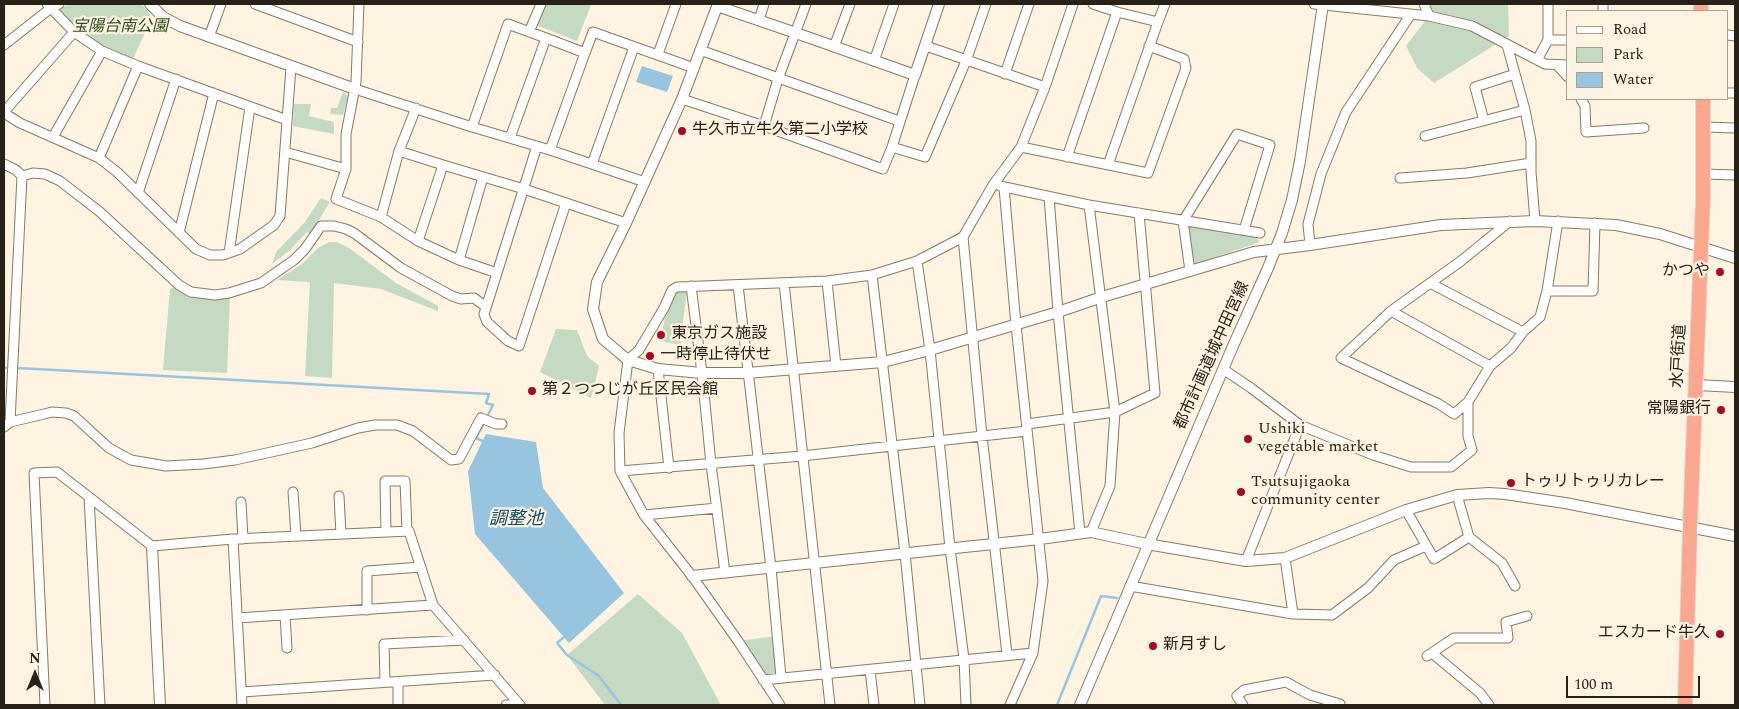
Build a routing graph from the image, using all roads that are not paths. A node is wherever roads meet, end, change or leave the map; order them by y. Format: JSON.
{"nodes":[{"id":1,"x":150,"y":4,"type":"edge"},
{"id":2,"x":221,"y":4,"type":"edge"},
{"id":3,"x":255,"y":4,"type":"edge"},
{"id":4,"x":359,"y":4,"type":"edge"},
{"id":5,"x":541,"y":4,"type":"edge"},
{"id":6,"x":676,"y":4,"type":"edge"},
{"id":7,"x":764,"y":4,"type":"edge"},
{"id":8,"x":806,"y":4,"type":"edge"},
{"id":9,"x":850,"y":4,"type":"edge"},
{"id":10,"x":894,"y":4,"type":"edge"},
{"id":11,"x":939,"y":4,"type":"edge"},
{"id":12,"x":986,"y":4,"type":"edge"},
{"id":13,"x":1029,"y":4,"type":"edge"},
{"id":14,"x":1073,"y":4,"type":"edge"},
{"id":15,"x":1093,"y":4,"type":"edge"},
{"id":16,"x":1165,"y":4,"type":"edge"},
{"id":17,"x":1320,"y":4,"type":"edge"},
{"id":18,"x":1424,"y":4,"type":"edge"},
{"id":19,"x":1548,"y":4,"type":"edge"},
{"id":20,"x":52,"y":5,"type":"edge"},
{"id":21,"x":717,"y":5,"type":"edge"},
{"id":22,"x":1117,"y":12,"type":"junction"},
{"id":23,"x":1412,"y":14,"type":"junction"},
{"id":24,"x":1430,"y":16,"type":"junction"},
{"id":25,"x":759,"y":20,"type":"junction"},
{"id":26,"x":1158,"y":22,"type":"junction"},
{"id":27,"x":74,"y":32,"type":"junction"},
{"id":28,"x":529,"y":32,"type":"junction"},
{"id":29,"x":796,"y":33,"type":"junction"},
{"id":30,"x":209,"y":37,"type":"junction"},
{"id":31,"x":546,"y":38,"type":"junction"},
{"id":32,"x":1548,"y":40,"type":"junction"},
{"id":33,"x":1566,"y":40,"type":"edge"},
{"id":34,"x":358,"y":42,"type":"junction"},
{"id":35,"x":4,"y":45,"type":"edge"},
{"id":36,"x":1507,"y":45,"type":"junction"},
{"id":37,"x":834,"y":46,"type":"junction"},
{"id":38,"x":926,"y":46,"type":"junction"},
{"id":39,"x":1150,"y":46,"type":"junction"},
{"id":40,"x":634,"y":47,"type":"junction"},
{"id":41,"x":700,"y":50,"type":"junction"},
{"id":42,"x":102,"y":51,"type":"junction"},
{"id":43,"x":585,"y":53,"type":"junction"},
{"id":44,"x":658,"y":54,"type":"junction"},
{"id":45,"x":1537,"y":60,"type":"junction"},
{"id":46,"x":874,"y":61,"type":"junction"},
{"id":47,"x":966,"y":61,"type":"junction"},
{"id":48,"x":1557,"y":65,"type":"junction"},
{"id":49,"x":1566,"y":65,"type":"edge"},
{"id":50,"x":138,"y":66,"type":"junction"},
{"id":51,"x":291,"y":66,"type":"junction"},
{"id":52,"x":694,"y":68,"type":"junction"},
{"id":53,"x":1006,"y":74,"type":"junction"},
{"id":54,"x":1515,"y":74,"type":"junction"},
{"id":55,"x":1566,"y":75,"type":"edge"},
{"id":56,"x":915,"y":76,"type":"junction"},
{"id":57,"x":778,"y":79,"type":"junction"},
{"id":58,"x":176,"y":80,"type":"junction"},
{"id":59,"x":1045,"y":87,"type":"junction"},
{"id":60,"x":355,"y":88,"type":"junction"},
{"id":61,"x":214,"y":93,"type":"junction"},
{"id":62,"x":682,"y":99,"type":"junction"},
{"id":63,"x":1582,"y":100,"type":"edge"},
{"id":64,"x":1702,"y":100,"type":"edge"},
{"id":65,"x":250,"y":107,"type":"junction"},
{"id":66,"x":416,"y":108,"type":"junction"},
{"id":67,"x":1525,"y":110,"type":"junction"},
{"id":68,"x":4,"y":112,"type":"edge"},
{"id":69,"x":287,"y":120,"type":"junction"},
{"id":70,"x":899,"y":121,"type":"junction"},
{"id":71,"x":1484,"y":121,"type":"junction"},
{"id":72,"x":764,"y":126,"type":"junction"},
{"id":73,"x":472,"y":127,"type":"junction"},
{"id":74,"x":1703,"y":127,"type":"junction"},
{"id":75,"x":1644,"y":128,"type":"dead end"},
{"id":76,"x":1735,"y":128,"type":"edge"},
{"id":77,"x":1426,"y":136,"type":"dead end"},
{"id":78,"x":53,"y":137,"type":"junction"},
{"id":79,"x":510,"y":138,"type":"junction"},
{"id":80,"x":537,"y":146,"type":"junction"},
{"id":81,"x":892,"y":146,"type":"junction"},
{"id":82,"x":1021,"y":147,"type":"junction"},
{"id":83,"x":399,"y":150,"type":"junction"},
{"id":84,"x":550,"y":150,"type":"junction"},
{"id":85,"x":285,"y":152,"type":"junction"},
{"id":86,"x":1067,"y":157,"type":"junction"},
{"id":87,"x":98,"y":158,"type":"junction"},
{"id":88,"x":1531,"y":162,"type":"junction"},
{"id":89,"x":4,"y":164,"type":"edge"},
{"id":90,"x":592,"y":164,"type":"junction"},
{"id":91,"x":442,"y":165,"type":"junction"},
{"id":92,"x":1108,"y":165,"type":"junction"},
{"id":93,"x":346,"y":169,"type":"junction"},
{"id":94,"x":1703,"y":174,"type":"junction"},
{"id":95,"x":1735,"y":175,"type":"edge"},
{"id":96,"x":22,"y":176,"type":"junction"},
{"id":97,"x":483,"y":177,"type":"junction"},
{"id":98,"x":1400,"y":178,"type":"dead end"},
{"id":99,"x":645,"y":182,"type":"junction"},
{"id":100,"x":993,"y":185,"type":"junction"},
{"id":101,"x":1004,"y":188,"type":"junction"},
{"id":102,"x":524,"y":189,"type":"junction"},
{"id":103,"x":138,"y":193,"type":"junction"},
{"id":104,"x":1049,"y":197,"type":"junction"},
{"id":105,"x":566,"y":203,"type":"junction"},
{"id":106,"x":1089,"y":205,"type":"junction"},
{"id":107,"x":1140,"y":213,"type":"junction"},
{"id":108,"x":381,"y":217,"type":"junction"},
{"id":109,"x":1535,"y":220,"type":"junction"},
{"id":110,"x":1183,"y":221,"type":"junction"},
{"id":111,"x":1510,"y":221,"type":"junction"},
{"id":112,"x":1558,"y":221,"type":"junction"},
{"id":113,"x":626,"y":223,"type":"junction"},
{"id":114,"x":1595,"y":223,"type":"junction"},
{"id":115,"x":1244,"y":230,"type":"junction"},
{"id":116,"x":179,"y":233,"type":"junction"},
{"id":117,"x":1260,"y":233,"type":"dead end"},
{"id":118,"x":963,"y":237,"type":"junction"},
{"id":119,"x":418,"y":241,"type":"junction"},
{"id":120,"x":1310,"y":245,"type":"junction"},
{"id":121,"x":1702,"y":248,"type":"junction"},
{"id":122,"x":1276,"y":249,"type":"junction"},
{"id":123,"x":229,"y":254,"type":"junction"},
{"id":124,"x":1735,"y":258,"type":"edge"},
{"id":125,"x":458,"y":260,"type":"junction"},
{"id":126,"x":917,"y":261,"type":"junction"},
{"id":127,"x":1190,"y":271,"type":"junction"},
{"id":128,"x":497,"y":274,"type":"junction"},
{"id":129,"x":872,"y":275,"type":"junction"},
{"id":130,"x":827,"y":281,"type":"junction"},
{"id":131,"x":784,"y":283,"type":"junction"},
{"id":132,"x":1430,"y":283,"type":"junction"},
{"id":133,"x":738,"y":285,"type":"junction"},
{"id":134,"x":1146,"y":285,"type":"junction"},
{"id":135,"x":691,"y":286,"type":"junction"},
{"id":136,"x":1547,"y":291,"type":"junction"},
{"id":137,"x":1102,"y":297,"type":"junction"},
{"id":138,"x":486,"y":307,"type":"junction"},
{"id":139,"x":1391,"y":311,"type":"junction"},
{"id":140,"x":1058,"y":312,"type":"junction"},
{"id":141,"x":1016,"y":325,"type":"junction"},
{"id":142,"x":1523,"y":332,"type":"junction"},
{"id":143,"x":973,"y":338,"type":"junction"},
{"id":144,"x":930,"y":350,"type":"junction"},
{"id":145,"x":628,"y":360,"type":"junction"},
{"id":146,"x":882,"y":362,"type":"junction"},
{"id":147,"x":836,"y":366,"type":"junction"},
{"id":148,"x":1490,"y":366,"type":"junction"},
{"id":149,"x":658,"y":369,"type":"junction"},
{"id":150,"x":1223,"y":369,"type":"junction"},
{"id":151,"x":793,"y":370,"type":"junction"},
{"id":152,"x":702,"y":373,"type":"junction"},
{"id":153,"x":747,"y":373,"type":"junction"},
{"id":154,"x":1697,"y":385,"type":"junction"},
{"id":155,"x":1735,"y":387,"type":"edge"},
{"id":156,"x":1468,"y":402,"type":"junction"},
{"id":157,"x":1115,"y":412,"type":"junction"},
{"id":158,"x":1069,"y":418,"type":"junction"},
{"id":159,"x":502,"y":424,"type":"dead end"},
{"id":160,"x":7,"y":425,"type":"edge"},
{"id":161,"x":1300,"y":425,"type":"junction"},
{"id":162,"x":1027,"y":428,"type":"junction"},
{"id":163,"x":982,"y":436,"type":"junction"},
{"id":164,"x":940,"y":441,"type":"junction"},
{"id":165,"x":892,"y":446,"type":"junction"},
{"id":166,"x":802,"y":456,"type":"junction"},
{"id":167,"x":757,"y":460,"type":"junction"},
{"id":168,"x":711,"y":464,"type":"junction"},
{"id":169,"x":669,"y":468,"type":"junction"},
{"id":170,"x":620,"y":470,"type":"junction"},
{"id":171,"x":293,"y":492,"type":"dead end"},
{"id":172,"x":1457,"y":495,"type":"junction"},
{"id":173,"x":339,"y":496,"type":"dead end"},
{"id":174,"x":89,"y":497,"type":"junction"},
{"id":175,"x":241,"y":502,"type":"dead end"},
{"id":176,"x":717,"y":508,"type":"junction"},
{"id":177,"x":1406,"y":510,"type":"junction"},
{"id":178,"x":644,"y":516,"type":"junction"},
{"id":179,"x":1690,"y":526,"type":"junction"},
{"id":180,"x":407,"y":531,"type":"junction"},
{"id":181,"x":386,"y":532,"type":"junction"},
{"id":182,"x":1091,"y":532,"type":"junction"},
{"id":183,"x":1080,"y":533,"type":"junction"},
{"id":184,"x":341,"y":534,"type":"junction"},
{"id":185,"x":296,"y":536,"type":"junction"},
{"id":186,"x":1469,"y":536,"type":"junction"},
{"id":187,"x":1735,"y":536,"type":"edge"},
{"id":188,"x":243,"y":539,"type":"junction"},
{"id":189,"x":233,"y":540,"type":"junction"},
{"id":190,"x":1040,"y":540,"type":"junction"},
{"id":191,"x":993,"y":544,"type":"junction"},
{"id":192,"x":1147,"y":544,"type":"junction"},
{"id":193,"x":152,"y":546,"type":"junction"},
{"id":194,"x":1426,"y":546,"type":"junction"},
{"id":195,"x":950,"y":548,"type":"junction"},
{"id":196,"x":905,"y":553,"type":"junction"},
{"id":197,"x":1285,"y":558,"type":"junction"},
{"id":198,"x":1246,"y":560,"type":"junction"},
{"id":199,"x":814,"y":563,"type":"junction"},
{"id":200,"x":421,"y":567,"type":"junction"},
{"id":201,"x":771,"y":568,"type":"junction"},
{"id":202,"x":724,"y":573,"type":"junction"},
{"id":203,"x":692,"y":576,"type":"junction"},
{"id":204,"x":1130,"y":586,"type":"junction"},
{"id":205,"x":1515,"y":586,"type":"dead end"},
{"id":206,"x":433,"y":606,"type":"junction"},
{"id":207,"x":367,"y":610,"type":"junction"},
{"id":208,"x":1293,"y":614,"type":"junction"},
{"id":209,"x":285,"y":615,"type":"junction"},
{"id":210,"x":1527,"y":616,"type":"dead end"},
{"id":211,"x":237,"y":618,"type":"junction"},
{"id":212,"x":464,"y":640,"type":"junction"},
{"id":213,"x":287,"y":648,"type":"dead end"},
{"id":214,"x":1033,"y":652,"type":"junction"},
{"id":215,"x":1007,"y":654,"type":"junction"},
{"id":216,"x":964,"y":659,"type":"junction"},
{"id":217,"x":916,"y":664,"type":"junction"},
{"id":218,"x":870,"y":670,"type":"junction"},
{"id":219,"x":826,"y":673,"type":"junction"},
{"id":220,"x":495,"y":675,"type":"junction"},
{"id":221,"x":781,"y":678,"type":"junction"},
{"id":222,"x":763,"y":680,"type":"junction"},
{"id":223,"x":385,"y":682,"type":"junction"},
{"id":224,"x":398,"y":682,"type":"junction"},
{"id":225,"x":242,"y":692,"type":"junction"},
{"id":226,"x":45,"y":705,"type":"edge"},
{"id":227,"x":100,"y":705,"type":"edge"},
{"id":228,"x":160,"y":705,"type":"edge"},
{"id":229,"x":242,"y":705,"type":"edge"},
{"id":230,"x":398,"y":705,"type":"edge"},
{"id":231,"x":506,"y":705,"type":"edge"},
{"id":232,"x":520,"y":705,"type":"edge"},
{"id":233,"x":780,"y":705,"type":"edge"},
{"id":234,"x":830,"y":705,"type":"edge"},
{"id":235,"x":874,"y":705,"type":"edge"},
{"id":236,"x":920,"y":705,"type":"edge"},
{"id":237,"x":966,"y":705,"type":"edge"},
{"id":238,"x":1010,"y":705,"type":"edge"},
{"id":239,"x":1080,"y":705,"type":"edge"},
{"id":240,"x":1243,"y":705,"type":"edge"},
{"id":241,"x":1340,"y":705,"type":"edge"},
{"id":242,"x":1489,"y":705,"type":"edge"},
{"id":243,"x":1685,"y":705,"type":"edge"}],
"edges":[{"from":1,"to":30,"type":"street"},
{"from":2,"to":30,"type":"street"},
{"from":3,"to":34,"type":"street"},
{"from":4,"to":34,"type":"street"},
{"from":5,"to":28,"type":"street"},
{"from":6,"to":44,"type":"street"},
{"from":7,"to":25,"type":"street"},
{"from":8,"to":29,"type":"street"},
{"from":9,"to":37,"type":"street"},
{"from":10,"to":46,"type":"street"},
{"from":11,"to":38,"type":"street"},
{"from":12,"to":47,"type":"street"},
{"from":13,"to":53,"type":"street"},
{"from":14,"to":59,"type":"street"},
{"from":15,"to":22,"type":"street"},
{"from":16,"to":26,"type":"street"},
{"from":17,"to":23,"type":"street"},
{"from":17,"to":122,"type":"street","name":"都市計画道城中田宮線"},
{"from":18,"to":24,"type":"street"},
{"from":19,"to":32,"type":"street"},
{"from":20,"to":27,"type":"street"},
{"from":20,"to":35,"type":"street"},
{"from":21,"to":25,"type":"street"},
{"from":21,"to":41,"type":"street"},
{"from":22,"to":26,"type":"street"},
{"from":22,"to":86,"type":"street"},
{"from":23,"to":24,"type":"street"},
{"from":23,"to":120,"type":"street"},
{"from":24,"to":36,"type":"street"},
{"from":25,"to":29,"type":"street"},
{"from":26,"to":39,"type":"street"},
{"from":27,"to":42,"type":"street"},
{"from":27,"to":68,"type":"street"},
{"from":28,"to":31,"type":"street"},
{"from":28,"to":73,"type":"street"},
{"from":29,"to":37,"type":"street"},
{"from":29,"to":57,"type":"street"},
{"from":30,"to":51,"type":"street"},
{"from":31,"to":43,"type":"street"},
{"from":31,"to":79,"type":"street"},
{"from":32,"to":33,"type":"street"},
{"from":32,"to":45,"type":"street"},
{"from":34,"to":60,"type":"street"},
{"from":36,"to":45,"type":"street"},
{"from":36,"to":54,"type":"street"},
{"from":37,"to":46,"type":"street"},
{"from":38,"to":47,"type":"street"},
{"from":38,"to":56,"type":"street"},
{"from":39,"to":92,"type":"street"},
{"from":39,"to":92,"type":"street"},
{"from":40,"to":43,"type":"street"},
{"from":40,"to":44,"type":"street"},
{"from":40,"to":90,"type":"street"},
{"from":41,"to":52,"type":"street"},
{"from":41,"to":57,"type":"street"},
{"from":42,"to":50,"type":"street"},
{"from":42,"to":78,"type":"street"},
{"from":43,"to":84,"type":"street"},
{"from":44,"to":52,"type":"street"},
{"from":45,"to":48,"type":"street"},
{"from":46,"to":56,"type":"street"},
{"from":47,"to":53,"type":"street"},
{"from":47,"to":81,"type":"street"},
{"from":48,"to":49,"type":"street"},
{"from":48,"to":55,"type":"street"},
{"from":50,"to":58,"type":"street"},
{"from":50,"to":87,"type":"street"},
{"from":51,"to":60,"type":"street"},
{"from":51,"to":69,"type":"street"},
{"from":52,"to":62,"type":"street"},
{"from":53,"to":59,"type":"street"},
{"from":54,"to":67,"type":"street"},
{"from":54,"to":71,"type":"street"},
{"from":56,"to":70,"type":"street"},
{"from":57,"to":70,"type":"street"},
{"from":57,"to":72,"type":"street"},
{"from":58,"to":61,"type":"street"},
{"from":58,"to":103,"type":"street"},
{"from":59,"to":82,"type":"street"},
{"from":60,"to":66,"type":"street"},
{"from":60,"to":93,"type":"street"},
{"from":61,"to":65,"type":"street"},
{"from":61,"to":116,"type":"street"},
{"from":62,"to":72,"type":"street"},
{"from":62,"to":99,"type":"street"},
{"from":63,"to":75,"type":"street"},
{"from":64,"to":74,"type":"highway","name":"水戸街道"},
{"from":65,"to":69,"type":"street"},
{"from":65,"to":123,"type":"street"},
{"from":66,"to":73,"type":"street"},
{"from":66,"to":83,"type":"street"},
{"from":67,"to":71,"type":"street"},
{"from":67,"to":88,"type":"street"},
{"from":68,"to":78,"type":"street"},
{"from":69,"to":85,"type":"street"},
{"from":70,"to":81,"type":"street"},
{"from":71,"to":77,"type":"street"},
{"from":72,"to":81,"type":"street"},
{"from":73,"to":79,"type":"street"},
{"from":74,"to":76,"type":"street"},
{"from":74,"to":94,"type":"highway","name":"水戸街道"},
{"from":78,"to":87,"type":"street"},
{"from":79,"to":80,"type":"street"},
{"from":80,"to":84,"type":"street"},
{"from":80,"to":102,"type":"street"},
{"from":82,"to":86,"type":"street"},
{"from":82,"to":100,"type":"street"},
{"from":83,"to":91,"type":"street"},
{"from":83,"to":108,"type":"street"},
{"from":84,"to":90,"type":"street"},
{"from":85,"to":93,"type":"street"},
{"from":85,"to":123,"type":"street"},
{"from":86,"to":92,"type":"street"},
{"from":87,"to":103,"type":"street"},
{"from":88,"to":98,"type":"street"},
{"from":88,"to":109,"type":"street"},
{"from":89,"to":96,"type":"street"},
{"from":90,"to":99,"type":"street"},
{"from":91,"to":97,"type":"street"},
{"from":91,"to":119,"type":"street"},
{"from":93,"to":108,"type":"street"},
{"from":94,"to":95,"type":"street"},
{"from":94,"to":121,"type":"highway","name":"水戸街道"},
{"from":96,"to":138,"type":"street"},
{"from":96,"to":160,"type":"street"},
{"from":97,"to":102,"type":"street"},
{"from":97,"to":125,"type":"street"},
{"from":99,"to":113,"type":"street"},
{"from":100,"to":101,"type":"street"},
{"from":100,"to":118,"type":"street"},
{"from":101,"to":104,"type":"street"},
{"from":101,"to":141,"type":"street"},
{"from":102,"to":105,"type":"street"},
{"from":102,"to":128,"type":"street"},
{"from":103,"to":116,"type":"street"},
{"from":104,"to":106,"type":"street"},
{"from":104,"to":140,"type":"street"},
{"from":105,"to":113,"type":"street"},
{"from":105,"to":138,"type":"street"},
{"from":106,"to":107,"type":"street"},
{"from":106,"to":137,"type":"street"},
{"from":107,"to":110,"type":"street"},
{"from":107,"to":134,"type":"street"},
{"from":108,"to":119,"type":"street"},
{"from":109,"to":111,"type":"street"},
{"from":109,"to":112,"type":"street"},
{"from":110,"to":115,"type":"street"},
{"from":110,"to":115,"type":"street"},
{"from":110,"to":127,"type":"street"},
{"from":111,"to":120,"type":"street"},
{"from":111,"to":132,"type":"street"},
{"from":112,"to":114,"type":"street"},
{"from":112,"to":136,"type":"street"},
{"from":113,"to":145,"type":"street"},
{"from":114,"to":121,"type":"street"},
{"from":114,"to":136,"type":"street"},
{"from":115,"to":117,"type":"street"},
{"from":116,"to":123,"type":"street"},
{"from":118,"to":126,"type":"street"},
{"from":118,"to":143,"type":"street"},
{"from":119,"to":125,"type":"street"},
{"from":120,"to":122,"type":"street"},
{"from":121,"to":124,"type":"street"},
{"from":121,"to":154,"type":"highway","name":"水戸街道"},
{"from":122,"to":127,"type":"street"},
{"from":122,"to":150,"type":"street","name":"都市計画道城中田宮線"},
{"from":125,"to":128,"type":"street"},
{"from":126,"to":129,"type":"street"},
{"from":126,"to":144,"type":"street"},
{"from":127,"to":134,"type":"street"},
{"from":128,"to":138,"type":"street"},
{"from":129,"to":130,"type":"street"},
{"from":129,"to":146,"type":"street"},
{"from":130,"to":131,"type":"street"},
{"from":130,"to":147,"type":"street"},
{"from":131,"to":133,"type":"street"},
{"from":131,"to":151,"type":"street"},
{"from":132,"to":139,"type":"street"},
{"from":132,"to":142,"type":"street"},
{"from":133,"to":135,"type":"street"},
{"from":133,"to":153,"type":"street"},
{"from":134,"to":137,"type":"street"},
{"from":134,"to":157,"type":"street"},
{"from":135,"to":145,"type":"street"},
{"from":135,"to":152,"type":"street"},
{"from":136,"to":142,"type":"street"},
{"from":137,"to":140,"type":"street"},
{"from":137,"to":157,"type":"street"},
{"from":139,"to":148,"type":"street"},
{"from":139,"to":156,"type":"street"},
{"from":140,"to":141,"type":"street"},
{"from":140,"to":158,"type":"street"},
{"from":141,"to":143,"type":"street"},
{"from":141,"to":162,"type":"street"},
{"from":142,"to":148,"type":"street"},
{"from":143,"to":144,"type":"street"},
{"from":143,"to":163,"type":"street"},
{"from":144,"to":146,"type":"street"},
{"from":144,"to":164,"type":"street"},
{"from":145,"to":149,"type":"street"},
{"from":145,"to":170,"type":"street"},
{"from":146,"to":147,"type":"street"},
{"from":146,"to":165,"type":"street"},
{"from":147,"to":151,"type":"street"},
{"from":148,"to":156,"type":"street"},
{"from":149,"to":152,"type":"street"},
{"from":149,"to":169,"type":"street"},
{"from":150,"to":161,"type":"street"},
{"from":150,"to":192,"type":"street","name":"都市計画道城中田宮線"},
{"from":151,"to":153,"type":"street"},
{"from":151,"to":166,"type":"street"},
{"from":152,"to":153,"type":"street"},
{"from":152,"to":168,"type":"street"},
{"from":153,"to":167,"type":"street"},
{"from":154,"to":155,"type":"street"},
{"from":154,"to":179,"type":"highway","name":"水戸街道"},
{"from":156,"to":161,"type":"street"},
{"from":157,"to":158,"type":"street"},
{"from":157,"to":182,"type":"street"},
{"from":158,"to":162,"type":"street"},
{"from":158,"to":183,"type":"street"},
{"from":159,"to":160,"type":"street"},
{"from":161,"to":198,"type":"street"},
{"from":162,"to":163,"type":"street"},
{"from":162,"to":190,"type":"street"},
{"from":163,"to":164,"type":"street"},
{"from":163,"to":191,"type":"street"},
{"from":164,"to":165,"type":"street"},
{"from":164,"to":195,"type":"street"},
{"from":165,"to":166,"type":"street"},
{"from":165,"to":196,"type":"street"},
{"from":166,"to":167,"type":"street"},
{"from":166,"to":199,"type":"street"},
{"from":167,"to":168,"type":"street"},
{"from":167,"to":201,"type":"street"},
{"from":168,"to":169,"type":"street"},
{"from":168,"to":176,"type":"street"},
{"from":169,"to":170,"type":"street"},
{"from":170,"to":178,"type":"street"},
{"from":171,"to":185,"type":"street"},
{"from":172,"to":177,"type":"street"},
{"from":172,"to":179,"type":"street"},
{"from":172,"to":186,"type":"street"},
{"from":173,"to":184,"type":"street"},
{"from":174,"to":193,"type":"street"},
{"from":174,"to":226,"type":"street"},
{"from":174,"to":227,"type":"street"},
{"from":175,"to":188,"type":"street"},
{"from":176,"to":178,"type":"street"},
{"from":176,"to":202,"type":"street"},
{"from":177,"to":194,"type":"street"},
{"from":177,"to":197,"type":"street"},
{"from":178,"to":203,"type":"street"},
{"from":179,"to":187,"type":"street"},
{"from":179,"to":243,"type":"highway","name":"水戸街道"},
{"from":180,"to":181,"type":"street"},
{"from":180,"to":181,"type":"street"},
{"from":180,"to":200,"type":"street"},
{"from":181,"to":184,"type":"street"},
{"from":182,"to":183,"type":"street"},
{"from":182,"to":192,"type":"street"},
{"from":183,"to":190,"type":"street"},
{"from":184,"to":185,"type":"street"},
{"from":185,"to":188,"type":"street"},
{"from":186,"to":194,"type":"street"},
{"from":186,"to":205,"type":"street"},
{"from":188,"to":189,"type":"street"},
{"from":189,"to":193,"type":"street"},
{"from":189,"to":211,"type":"street"},
{"from":190,"to":191,"type":"street"},
{"from":190,"to":214,"type":"street"},
{"from":191,"to":195,"type":"street"},
{"from":191,"to":215,"type":"street"},
{"from":192,"to":198,"type":"street"},
{"from":192,"to":204,"type":"street","name":"都市計画道城中田宮線"},
{"from":193,"to":228,"type":"street"},
{"from":194,"to":208,"type":"street"},
{"from":195,"to":196,"type":"street"},
{"from":195,"to":216,"type":"street"},
{"from":196,"to":199,"type":"street"},
{"from":196,"to":217,"type":"street"},
{"from":197,"to":198,"type":"street"},
{"from":197,"to":208,"type":"street"},
{"from":199,"to":201,"type":"street"},
{"from":199,"to":219,"type":"street"},
{"from":200,"to":206,"type":"street"},
{"from":200,"to":207,"type":"street"},
{"from":201,"to":202,"type":"street"},
{"from":201,"to":221,"type":"street"},
{"from":202,"to":203,"type":"street"},
{"from":203,"to":222,"type":"street"},
{"from":204,"to":208,"type":"street"},
{"from":204,"to":239,"type":"street","name":"都市計画道城中田宮線"},
{"from":206,"to":207,"type":"street"},
{"from":206,"to":212,"type":"street"},
{"from":207,"to":209,"type":"street"},
{"from":209,"to":211,"type":"street"},
{"from":209,"to":213,"type":"street"},
{"from":210,"to":242,"type":"street"},
{"from":211,"to":225,"type":"street"},
{"from":212,"to":220,"type":"street"},
{"from":212,"to":223,"type":"street"},
{"from":214,"to":215,"type":"street"},
{"from":214,"to":238,"type":"street"},
{"from":215,"to":216,"type":"street"},
{"from":216,"to":217,"type":"street"},
{"from":216,"to":237,"type":"street"},
{"from":217,"to":218,"type":"street"},
{"from":217,"to":236,"type":"street"},
{"from":218,"to":219,"type":"street"},
{"from":218,"to":235,"type":"street"},
{"from":219,"to":221,"type":"street"},
{"from":219,"to":234,"type":"street"},
{"from":220,"to":224,"type":"street"},
{"from":220,"to":232,"type":"street"},
{"from":221,"to":222,"type":"street"},
{"from":222,"to":233,"type":"street"},
{"from":223,"to":224,"type":"street"},
{"from":223,"to":225,"type":"street"},
{"from":224,"to":230,"type":"street"},
{"from":225,"to":229,"type":"street"},
{"from":231,"to":232,"type":"street"},
{"from":240,"to":241,"type":"street"}]}
